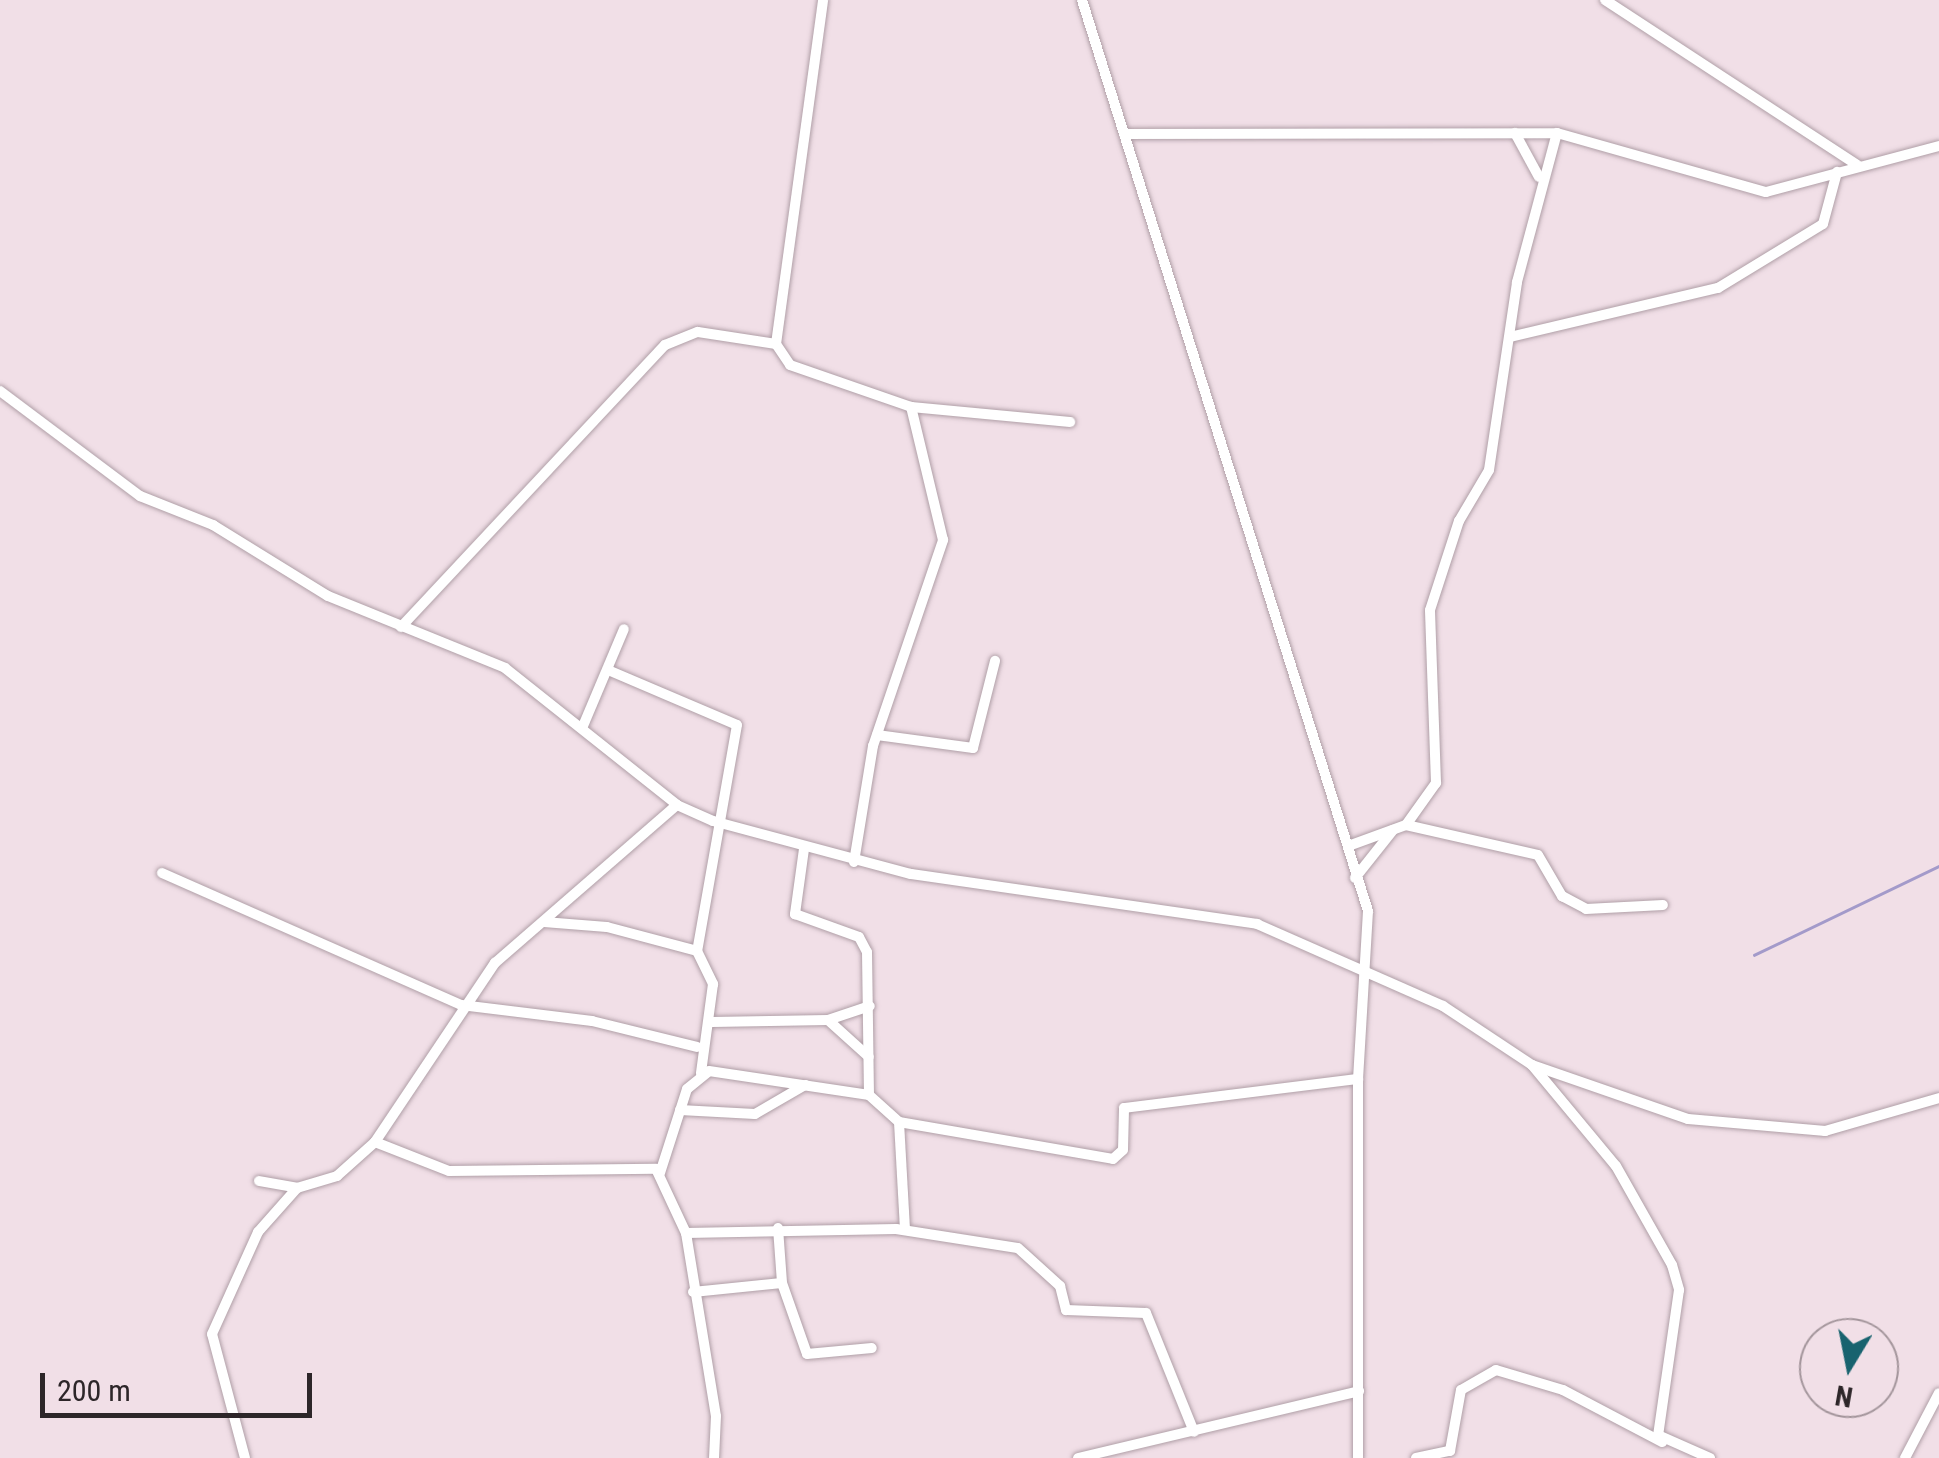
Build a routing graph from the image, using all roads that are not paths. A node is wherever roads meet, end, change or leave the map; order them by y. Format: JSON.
{"nodes":[{"id":1,"x":824,"y":0,"type":"edge"},
{"id":2,"x":1082,"y":0,"type":"edge"},
{"id":3,"x":1605,"y":0,"type":"edge"},
{"id":4,"x":1557,"y":132,"type":"junction"},
{"id":5,"x":1515,"y":133,"type":"junction"},
{"id":6,"x":1124,"y":134,"type":"junction"},
{"id":7,"x":1939,"y":146,"type":"edge"},
{"id":8,"x":1858,"y":165,"type":"junction"},
{"id":9,"x":1836,"y":172,"type":"junction"},
{"id":10,"x":1539,"y":178,"type":"junction"},
{"id":11,"x":1510,"y":337,"type":"junction"},
{"id":12,"x":776,"y":344,"type":"junction"},
{"id":13,"x":0,"y":391,"type":"edge"},
{"id":14,"x":911,"y":407,"type":"junction"},
{"id":15,"x":1070,"y":422,"type":"dead end"},
{"id":16,"x":401,"y":627,"type":"junction"},
{"id":17,"x":624,"y":629,"type":"dead end"},
{"id":18,"x":994,"y":661,"type":"dead end"},
{"id":19,"x":608,"y":670,"type":"junction"},
{"id":20,"x":582,"y":726,"type":"junction"},
{"id":21,"x":877,"y":736,"type":"junction"},
{"id":22,"x":677,"y":805,"type":"junction"},
{"id":23,"x":714,"y":821,"type":"junction"},
{"id":24,"x":1406,"y":824,"type":"junction"},
{"id":25,"x":1394,"y":830,"type":"junction"},
{"id":26,"x":1351,"y":845,"type":"junction"},
{"id":27,"x":804,"y":850,"type":"junction"},
{"id":28,"x":854,"y":862,"type":"junction"},
{"id":29,"x":162,"y":873,"type":"dead end"},
{"id":30,"x":1354,"y":878,"type":"junction"},
{"id":31,"x":1663,"y":905,"type":"dead end"},
{"id":32,"x":544,"y":922,"type":"junction"},
{"id":33,"x":698,"y":952,"type":"junction"},
{"id":34,"x":1361,"y":970,"type":"junction"},
{"id":35,"x":461,"y":1006,"type":"junction"},
{"id":36,"x":870,"y":1006,"type":"junction"},
{"id":37,"x":828,"y":1020,"type":"junction"},
{"id":38,"x":712,"y":1022,"type":"junction"},
{"id":39,"x":698,"y":1047,"type":"junction"},
{"id":40,"x":869,"y":1056,"type":"junction"},
{"id":41,"x":1532,"y":1065,"type":"junction"},
{"id":42,"x":700,"y":1073,"type":"junction"},
{"id":43,"x":1358,"y":1078,"type":"junction"},
{"id":44,"x":806,"y":1084,"type":"junction"},
{"id":45,"x":869,"y":1095,"type":"junction"},
{"id":46,"x":1939,"y":1098,"type":"edge"},
{"id":47,"x":680,"y":1110,"type":"junction"},
{"id":48,"x":899,"y":1122,"type":"junction"},
{"id":49,"x":375,"y":1142,"type":"junction"},
{"id":50,"x":660,"y":1173,"type":"junction"},
{"id":51,"x":259,"y":1180,"type":"dead end"},
{"id":52,"x":296,"y":1188,"type":"junction"},
{"id":53,"x":778,"y":1228,"type":"junction"},
{"id":54,"x":905,"y":1230,"type":"junction"},
{"id":55,"x":686,"y":1233,"type":"junction"},
{"id":56,"x":782,"y":1283,"type":"junction"},
{"id":57,"x":693,"y":1292,"type":"junction"},
{"id":58,"x":872,"y":1348,"type":"dead end"},
{"id":59,"x":1358,"y":1391,"type":"junction"},
{"id":60,"x":1939,"y":1392,"type":"edge"},
{"id":61,"x":1194,"y":1432,"type":"junction"},
{"id":62,"x":246,"y":1458,"type":"edge"},
{"id":63,"x":714,"y":1458,"type":"edge"},
{"id":64,"x":1078,"y":1458,"type":"edge"},
{"id":65,"x":1358,"y":1458,"type":"edge"},
{"id":66,"x":1416,"y":1458,"type":"edge"},
{"id":67,"x":1694,"y":1458,"type":"edge"},
{"id":68,"x":1710,"y":1458,"type":"edge"},
{"id":69,"x":1906,"y":1458,"type":"edge"}],
"edges":[{"from":1,"to":12,"type":"street"},
{"from":2,"to":6,"type":"street"},
{"from":3,"to":8,"type":"street"},
{"from":4,"to":5,"type":"street"},
{"from":4,"to":9,"type":"street"},
{"from":4,"to":10,"type":"street"},
{"from":5,"to":6,"type":"street"},
{"from":5,"to":10,"type":"street"},
{"from":6,"to":26,"type":"street"},
{"from":7,"to":8,"type":"street"},
{"from":8,"to":9,"type":"street"},
{"from":9,"to":11,"type":"street"},
{"from":10,"to":11,"type":"street"},
{"from":11,"to":24,"type":"street"},
{"from":12,"to":14,"type":"street"},
{"from":12,"to":16,"type":"street"},
{"from":13,"to":16,"type":"street"},
{"from":14,"to":15,"type":"street"},
{"from":14,"to":21,"type":"street"},
{"from":16,"to":20,"type":"street"},
{"from":17,"to":19,"type":"street"},
{"from":18,"to":21,"type":"street"},
{"from":19,"to":20,"type":"street"},
{"from":19,"to":23,"type":"street"},
{"from":20,"to":22,"type":"street"},
{"from":21,"to":28,"type":"street"},
{"from":22,"to":23,"type":"street"},
{"from":22,"to":32,"type":"street"},
{"from":23,"to":27,"type":"street"},
{"from":23,"to":33,"type":"street"},
{"from":24,"to":25,"type":"street"},
{"from":24,"to":31,"type":"street"},
{"from":25,"to":26,"type":"street"},
{"from":25,"to":30,"type":"street"},
{"from":26,"to":30,"type":"street"},
{"from":27,"to":28,"type":"street"},
{"from":27,"to":36,"type":"street"},
{"from":28,"to":34,"type":"street"},
{"from":29,"to":35,"type":"street"},
{"from":30,"to":34,"type":"street"},
{"from":32,"to":33,"type":"street"},
{"from":32,"to":35,"type":"street"},
{"from":33,"to":38,"type":"street"},
{"from":34,"to":41,"type":"street"},
{"from":34,"to":43,"type":"street"},
{"from":35,"to":39,"type":"street"},
{"from":35,"to":49,"type":"street"},
{"from":36,"to":37,"type":"street"},
{"from":36,"to":40,"type":"street"},
{"from":37,"to":38,"type":"street"},
{"from":37,"to":40,"type":"street"},
{"from":38,"to":39,"type":"street"},
{"from":39,"to":42,"type":"street"},
{"from":40,"to":45,"type":"street"},
{"from":41,"to":46,"type":"street"},
{"from":41,"to":68,"type":"street"},
{"from":42,"to":44,"type":"street"},
{"from":42,"to":47,"type":"street"},
{"from":43,"to":48,"type":"street"},
{"from":43,"to":59,"type":"street"},
{"from":44,"to":45,"type":"street"},
{"from":44,"to":47,"type":"street"},
{"from":45,"to":48,"type":"street"},
{"from":47,"to":50,"type":"street"},
{"from":48,"to":54,"type":"street"},
{"from":49,"to":50,"type":"street"},
{"from":49,"to":52,"type":"street"},
{"from":50,"to":55,"type":"street"},
{"from":51,"to":52,"type":"street"},
{"from":52,"to":62,"type":"street"},
{"from":53,"to":54,"type":"street"},
{"from":53,"to":55,"type":"street"},
{"from":53,"to":56,"type":"street"},
{"from":54,"to":61,"type":"street"},
{"from":55,"to":57,"type":"street"},
{"from":56,"to":57,"type":"street"},
{"from":56,"to":58,"type":"street"},
{"from":57,"to":63,"type":"street"},
{"from":59,"to":61,"type":"street"},
{"from":59,"to":65,"type":"street"},
{"from":60,"to":69,"type":"street"},
{"from":61,"to":64,"type":"street"},
{"from":66,"to":67,"type":"street"}]}
